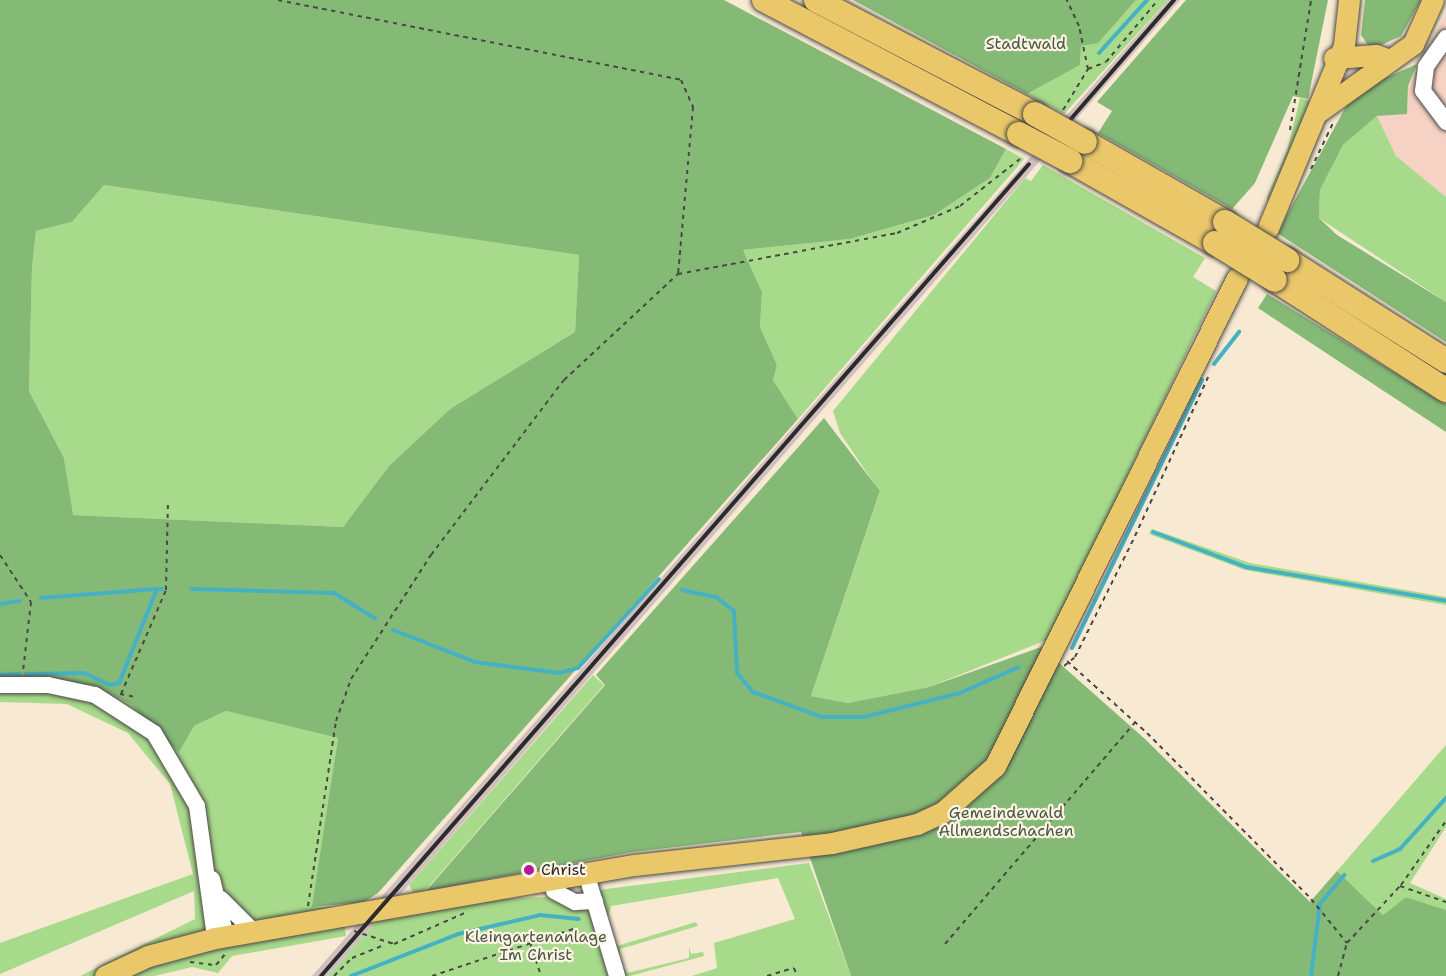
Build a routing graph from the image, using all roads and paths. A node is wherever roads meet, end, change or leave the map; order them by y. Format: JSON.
{"nodes":[{"id":1,"x":278,"y":0,"type":"edge"},
{"id":2,"x":764,"y":0,"type":"edge"},
{"id":3,"x":816,"y":0,"type":"edge"},
{"id":4,"x":1067,"y":0,"type":"edge"},
{"id":5,"x":1158,"y":0,"type":"edge"},
{"id":6,"x":1311,"y":0,"type":"edge"},
{"id":7,"x":1342,"y":0,"type":"edge"},
{"id":8,"x":1348,"y":0,"type":"edge"},
{"id":9,"x":1433,"y":0,"type":"edge"},
{"id":10,"x":1446,"y":38,"type":"edge"},
{"id":11,"x":1334,"y":58,"type":"junction"},
{"id":12,"x":1390,"y":60,"type":"junction"},
{"id":13,"x":1088,"y":69,"type":"junction"},
{"id":14,"x":1369,"y":73,"type":"junction"},
{"id":15,"x":1063,"y":110,"type":"dead end"},
{"id":16,"x":1318,"y":112,"type":"junction"},
{"id":17,"x":1446,"y":122,"type":"edge"},
{"id":18,"x":1288,"y":139,"type":"dead end"},
{"id":19,"x":1020,"y":159,"type":"dead end"},
{"id":20,"x":1268,"y":228,"type":"dead end"},
{"id":21,"x":1220,"y":232,"type":"junction"},
{"id":22,"x":1281,"y":270,"type":"junction"},
{"id":23,"x":678,"y":274,"type":"junction"},
{"id":24,"x":1237,"y":278,"type":"dead end"},
{"id":25,"x":1446,"y":361,"type":"edge"},
{"id":26,"x":1207,"y":371,"type":"dead end"},
{"id":27,"x":1446,"y":390,"type":"edge"},
{"id":28,"x":168,"y":504,"type":"dead end"},
{"id":29,"x":0,"y":555,"type":"edge"},
{"id":30,"x":0,"y":685,"type":"edge"},
{"id":31,"x":21,"y":685,"type":"junction"},
{"id":32,"x":120,"y":694,"type":"dead end"},
{"id":33,"x":1135,"y":723,"type":"junction"},
{"id":34,"x":1446,"y":821,"type":"edge"},
{"id":35,"x":207,"y":870,"type":"junction"},
{"id":36,"x":586,"y":873,"type":"junction"},
{"id":37,"x":1400,"y":886,"type":"junction"},
{"id":38,"x":554,"y":891,"type":"dead end"},
{"id":39,"x":221,"y":899,"type":"junction"},
{"id":40,"x":595,"y":901,"type":"junction"},
{"id":41,"x":1446,"y":902,"type":"edge"},
{"id":42,"x":309,"y":924,"type":"junction"},
{"id":43,"x":576,"y":928,"type":"dead end"},
{"id":44,"x":254,"y":932,"type":"junction"},
{"id":45,"x":223,"y":942,"type":"junction"},
{"id":46,"x":530,"y":942,"type":"junction"},
{"id":47,"x":1347,"y":943,"type":"junction"},
{"id":48,"x":385,"y":944,"type":"dead end"},
{"id":49,"x":945,"y":944,"type":"dead end"},
{"id":50,"x":180,"y":964,"type":"dead end"},
{"id":51,"x":105,"y":976,"type":"edge"},
{"id":52,"x":334,"y":976,"type":"edge"},
{"id":53,"x":432,"y":976,"type":"edge"},
{"id":54,"x":541,"y":976,"type":"edge"},
{"id":55,"x":617,"y":976,"type":"edge"},
{"id":56,"x":768,"y":976,"type":"edge"},
{"id":57,"x":797,"y":976,"type":"edge"},
{"id":58,"x":1338,"y":976,"type":"edge"}],
"edges":[{"from":1,"to":23,"type":"path"},
{"from":2,"to":21,"type":"highway","bridge":true},
{"from":3,"to":21,"type":"highway","bridge":true},
{"from":4,"to":13,"type":"path"},
{"from":5,"to":13,"type":"path"},
{"from":6,"to":18,"type":"path"},
{"from":7,"to":11,"type":"main road"},
{"from":8,"to":11,"type":"main road"},
{"from":9,"to":12,"type":"main road"},
{"from":10,"to":17,"type":"street"},
{"from":11,"to":12,"type":"main road"},
{"from":11,"to":14,"type":"main road"},
{"from":11,"to":16,"type":"main road"},
{"from":12,"to":14,"type":"main road"},
{"from":13,"to":15,"type":"path"},
{"from":14,"to":16,"type":"main road"},
{"from":16,"to":20,"type":"main road"},
{"from":19,"to":23,"type":"path"},
{"from":21,"to":22,"type":"highway","bridge":true},
{"from":22,"to":25,"type":"highway"},
{"from":22,"to":27,"type":"highway"},
{"from":23,"to":42,"type":"path"},
{"from":24,"to":36,"type":"main road"},
{"from":26,"to":33,"type":"path"},
{"from":28,"to":32,"type":"path"},
{"from":29,"to":31,"type":"path"},
{"from":30,"to":31,"type":"street"},
{"from":31,"to":35,"type":"street"},
{"from":33,"to":47,"type":"path"},
{"from":33,"to":49,"type":"path"},
{"from":34,"to":37,"type":"path"},
{"from":35,"to":39,"type":"street"},
{"from":35,"to":45,"type":"street"},
{"from":36,"to":40,"type":"street"},
{"from":36,"to":42,"type":"main road"},
{"from":37,"to":41,"type":"path"},
{"from":37,"to":47,"type":"path"},
{"from":38,"to":40,"type":"street"},
{"from":39,"to":44,"type":"street"},
{"from":39,"to":45,"type":"street"},
{"from":40,"to":55,"type":"street"},
{"from":42,"to":44,"type":"main road"},
{"from":43,"to":46,"type":"path"},
{"from":44,"to":45,"type":"main road"},
{"from":45,"to":50,"type":"path"},
{"from":45,"to":51,"type":"main road"},
{"from":46,"to":53,"type":"path"},
{"from":46,"to":54,"type":"path"},
{"from":47,"to":58,"type":"path"},
{"from":48,"to":52,"type":"path"},
{"from":56,"to":57,"type":"path"}]}
